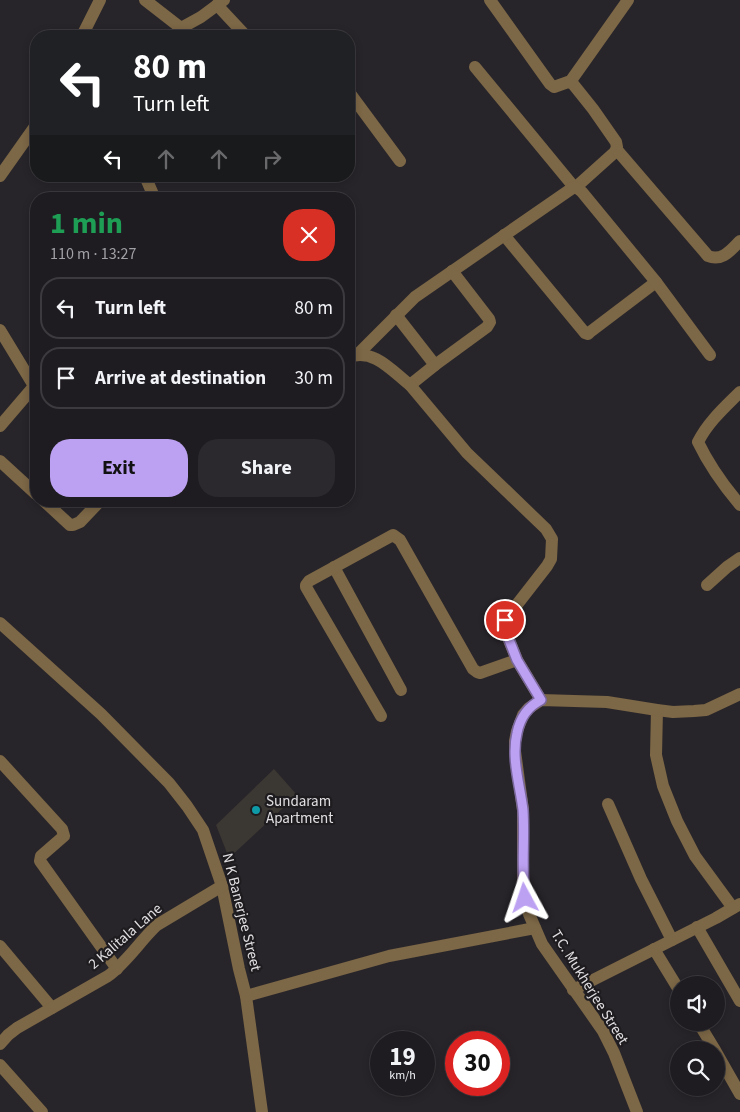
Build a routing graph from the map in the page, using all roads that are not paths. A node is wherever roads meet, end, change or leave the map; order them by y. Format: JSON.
{"nodes":[{"id":1,"x":100,"y":0,"type":"edge"},
{"id":2,"x":145,"y":0,"type":"edge"},
{"id":3,"x":490,"y":0,"type":"edge"},
{"id":4,"x":628,"y":0,"type":"edge"},
{"id":5,"x":221,"y":2,"type":"edge"},
{"id":6,"x":85,"y":30,"type":"edge"},
{"id":7,"x":176,"y":30,"type":"edge"},
{"id":8,"x":181,"y":30,"type":"edge"},
{"id":9,"x":242,"y":30,"type":"edge"},
{"id":10,"x":475,"y":67,"type":"dead end"},
{"id":11,"x":570,"y":82,"type":"junction"},
{"id":12,"x":355,"y":100,"type":"edge"},
{"id":13,"x":30,"y":134,"type":"edge"},
{"id":14,"x":617,"y":150,"type":"junction"},
{"id":15,"x":400,"y":161,"type":"dead end"},
{"id":16,"x":0,"y":176,"type":"edge"},
{"id":17,"x":575,"y":187,"type":"junction"},
{"id":18,"x":504,"y":235,"type":"junction"},
{"id":19,"x":740,"y":241,"type":"edge"},
{"id":20,"x":452,"y":271,"type":"junction"},
{"id":21,"x":656,"y":282,"type":"junction"},
{"id":22,"x":396,"y":315,"type":"junction"},
{"id":23,"x":0,"y":330,"type":"edge"},
{"id":24,"x":355,"y":353,"type":"edge"},
{"id":25,"x":355,"y":355,"type":"edge"},
{"id":26,"x":710,"y":355,"type":"dead end"},
{"id":27,"x":435,"y":365,"type":"junction"},
{"id":28,"x":30,"y":377,"type":"edge"},
{"id":29,"x":410,"y":385,"type":"junction"},
{"id":30,"x":30,"y":391,"type":"edge"},
{"id":31,"x":740,"y":392,"type":"edge"},
{"id":32,"x":0,"y":426,"type":"edge"},
{"id":33,"x":0,"y":461,"type":"edge"},
{"id":34,"x":30,"y":488,"type":"edge"},
{"id":35,"x":740,"y":506,"type":"edge"},
{"id":36,"x":50,"y":507,"type":"edge"},
{"id":37,"x":94,"y":507,"type":"edge"},
{"id":38,"x":740,"y":558,"type":"edge"},
{"id":39,"x":334,"y":567,"type":"junction"},
{"id":40,"x":707,"y":584,"type":"dead end"},
{"id":41,"x":2,"y":629,"type":"edge"},
{"id":42,"x":517,"y":660,"type":"junction"},
{"id":43,"x":401,"y":690,"type":"dead end"},
{"id":44,"x":740,"y":694,"type":"edge"},
{"id":45,"x":541,"y":700,"type":"junction"},
{"id":46,"x":656,"y":710,"type":"junction"},
{"id":47,"x":381,"y":716,"type":"dead end"},
{"id":48,"x":0,"y":761,"type":"edge"},
{"id":49,"x":608,"y":804,"type":"dead end"},
{"id":50,"x":222,"y":886,"type":"junction"},
{"id":51,"x":736,"y":906,"type":"edge"},
{"id":52,"x":697,"y":927,"type":"junction"},
{"id":53,"x":534,"y":928,"type":"junction"},
{"id":54,"x":672,"y":940,"type":"junction"},
{"id":55,"x":0,"y":946,"type":"edge"},
{"id":56,"x":654,"y":949,"type":"junction"},
{"id":57,"x":117,"y":969,"type":"junction"},
{"id":58,"x":670,"y":976,"type":"edge"},
{"id":59,"x":573,"y":990,"type":"junction"},
{"id":60,"x":246,"y":996,"type":"junction"},
{"id":61,"x":740,"y":1000,"type":"edge"},
{"id":62,"x":52,"y":1008,"type":"junction"},
{"id":63,"x":0,"y":1044,"type":"edge"},
{"id":64,"x":0,"y":1065,"type":"edge"},
{"id":65,"x":725,"y":1067,"type":"edge"},
{"id":66,"x":740,"y":1094,"type":"edge"},
{"id":67,"x":42,"y":1112,"type":"edge"},
{"id":68,"x":262,"y":1112,"type":"edge"},
{"id":69,"x":637,"y":1112,"type":"edge"}],
"edges":[{"from":1,"to":6,"type":"street"},
{"from":2,"to":7,"type":"street"},
{"from":3,"to":11,"type":"street"},
{"from":4,"to":11,"type":"street"},
{"from":5,"to":8,"type":"street"},
{"from":5,"to":9,"type":"street"},
{"from":10,"to":17,"type":"street"},
{"from":11,"to":14,"type":"street"},
{"from":12,"to":15,"type":"street"},
{"from":13,"to":16,"type":"street"},
{"from":14,"to":17,"type":"street"},
{"from":14,"to":19,"type":"street"},
{"from":17,"to":18,"type":"street"},
{"from":17,"to":21,"type":"street"},
{"from":18,"to":20,"type":"street"},
{"from":18,"to":21,"type":"street"},
{"from":20,"to":22,"type":"street"},
{"from":20,"to":27,"type":"street"},
{"from":21,"to":26,"type":"street"},
{"from":22,"to":24,"type":"street"},
{"from":22,"to":27,"type":"street"},
{"from":23,"to":28,"type":"street"},
{"from":25,"to":29,"type":"street"},
{"from":27,"to":29,"type":"street"},
{"from":29,"to":42,"type":"street"},
{"from":30,"to":32,"type":"street"},
{"from":31,"to":35,"type":"street"},
{"from":33,"to":34,"type":"street"},
{"from":36,"to":37,"type":"street"},
{"from":38,"to":40,"type":"street"},
{"from":39,"to":42,"type":"street"},
{"from":39,"to":43,"type":"street"},
{"from":39,"to":47,"type":"street"},
{"from":41,"to":50,"type":"street","name":"N K Banerjee Street"},
{"from":42,"to":45,"type":"street"},
{"from":44,"to":46,"type":"street"},
{"from":45,"to":46,"type":"street"},
{"from":45,"to":53,"type":"street","name":"T.C. Mukherjee Street"},
{"from":46,"to":51,"type":"street"},
{"from":48,"to":57,"type":"street"},
{"from":49,"to":54,"type":"street"},
{"from":50,"to":57,"type":"street","name":"2 Kalitala Lane"},
{"from":50,"to":60,"type":"street","name":"N K Banerjee Street"},
{"from":51,"to":52,"type":"street"},
{"from":52,"to":54,"type":"street"},
{"from":52,"to":61,"type":"street"},
{"from":53,"to":59,"type":"street","name":"T.C. Mukherjee Street"},
{"from":53,"to":60,"type":"street"},
{"from":54,"to":56,"type":"street"},
{"from":55,"to":62,"type":"street"},
{"from":56,"to":58,"type":"street"},
{"from":56,"to":59,"type":"street"},
{"from":57,"to":62,"type":"street","name":"2 Kalitala Lane"},
{"from":59,"to":69,"type":"street","name":"T.C. Mukherjee Street"},
{"from":60,"to":68,"type":"street","name":"N K Banerjee Street"},
{"from":62,"to":63,"type":"street","name":"2 Kalitala Lane"},
{"from":64,"to":67,"type":"street"},
{"from":65,"to":66,"type":"street"}]}
